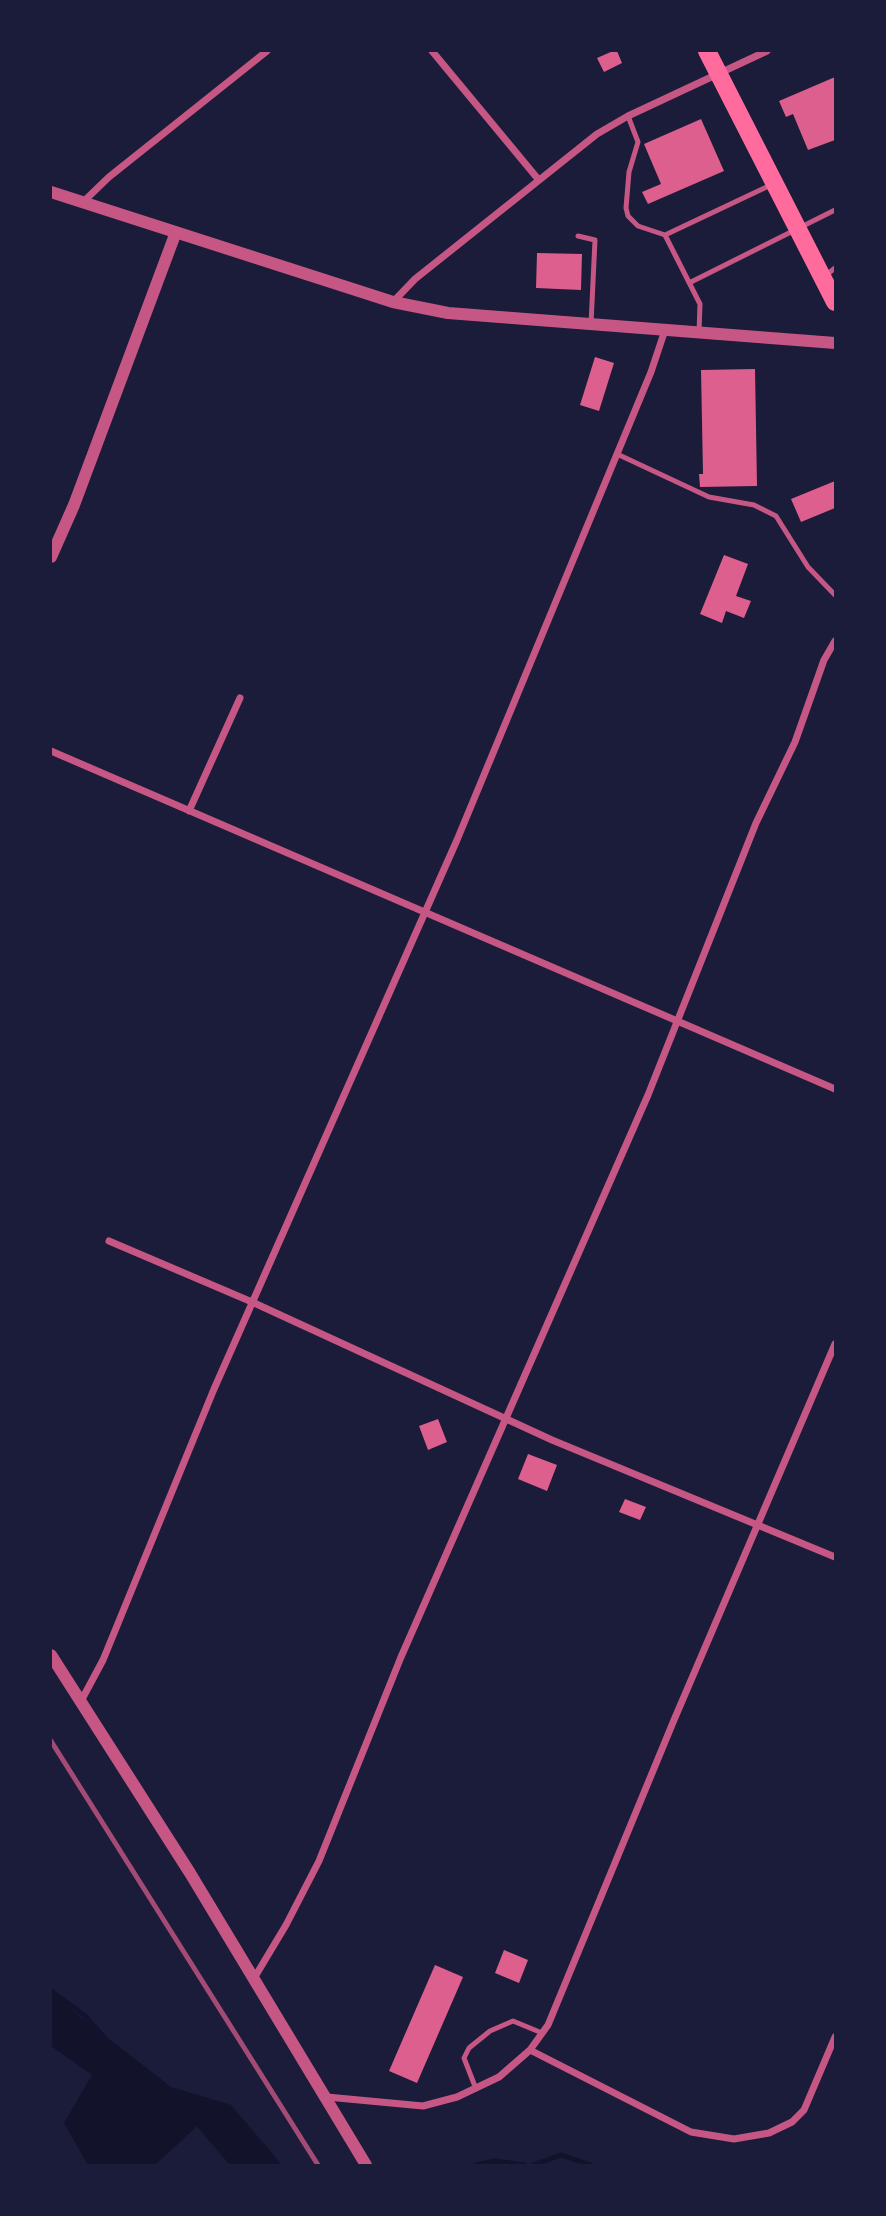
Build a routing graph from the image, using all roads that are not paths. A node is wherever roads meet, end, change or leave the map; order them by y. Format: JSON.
{"nodes":[{"id":1,"x":267,"y":51,"type":"edge"},
{"id":2,"x":432,"y":51,"type":"edge"},
{"id":3,"x":708,"y":51,"type":"edge"},
{"id":4,"x":767,"y":51,"type":"edge"},
{"id":5,"x":719,"y":74,"type":"junction"},
{"id":6,"x":628,"y":116,"type":"junction"},
{"id":7,"x":538,"y":179,"type":"junction"},
{"id":8,"x":775,"y":183,"type":"junction"},
{"id":9,"x":51,"y":192,"type":"edge"},
{"id":10,"x":82,"y":203,"type":"junction"},
{"id":11,"x":835,"y":210,"type":"edge"},
{"id":12,"x":798,"y":230,"type":"junction"},
{"id":13,"x":176,"y":232,"type":"junction"},
{"id":14,"x":665,"y":235,"type":"junction"},
{"id":15,"x":578,"y":236,"type":"dead end"},
{"id":16,"x":829,"y":273,"type":"edge"},
{"id":17,"x":689,"y":283,"type":"junction"},
{"id":18,"x":393,"y":302,"type":"junction"},
{"id":19,"x":835,"y":302,"type":"edge"},
{"id":20,"x":591,"y":324,"type":"junction"},
{"id":21,"x":665,"y":330,"type":"junction"},
{"id":22,"x":699,"y":332,"type":"junction"},
{"id":23,"x":835,"y":343,"type":"edge"},
{"id":24,"x":617,"y":454,"type":"junction"},
{"id":25,"x":51,"y":557,"type":"edge"},
{"id":26,"x":835,"y":595,"type":"edge"},
{"id":27,"x":835,"y":641,"type":"edge"},
{"id":28,"x":240,"y":698,"type":"dead end"},
{"id":29,"x":51,"y":751,"type":"edge"},
{"id":30,"x":189,"y":811,"type":"junction"},
{"id":31,"x":425,"y":913,"type":"junction"},
{"id":32,"x":677,"y":1021,"type":"junction"},
{"id":33,"x":835,"y":1089,"type":"edge"},
{"id":34,"x":109,"y":1241,"type":"dead end"},
{"id":35,"x":252,"y":1302,"type":"junction"},
{"id":36,"x":835,"y":1343,"type":"edge"},
{"id":37,"x":507,"y":1419,"type":"junction"},
{"id":38,"x":759,"y":1525,"type":"junction"},
{"id":39,"x":835,"y":1557,"type":"edge"},
{"id":40,"x":51,"y":1655,"type":"edge"},
{"id":41,"x":80,"y":1703,"type":"junction"},
{"id":42,"x":253,"y":1980,"type":"junction"},
{"id":43,"x":542,"y":2033,"type":"junction"},
{"id":44,"x":835,"y":2037,"type":"edge"},
{"id":45,"x":530,"y":2050,"type":"junction"},
{"id":46,"x":476,"y":2089,"type":"junction"},
{"id":47,"x":327,"y":2097,"type":"junction"},
{"id":48,"x":366,"y":2165,"type":"edge"}],
"edges":[{"from":1,"to":10,"type":"street"},
{"from":2,"to":7,"type":"street"},
{"from":3,"to":5,"type":"highway"},
{"from":4,"to":5,"type":"street"},
{"from":5,"to":6,"type":"street"},
{"from":5,"to":8,"type":"highway"},
{"from":6,"to":7,"type":"street"},
{"from":6,"to":14,"type":"lane"},
{"from":7,"to":18,"type":"street"},
{"from":8,"to":12,"type":"highway"},
{"from":8,"to":14,"type":"lane"},
{"from":9,"to":10,"type":"street"},
{"from":10,"to":13,"type":"street"},
{"from":11,"to":12,"type":"lane"},
{"from":12,"to":16,"type":"highway"},
{"from":12,"to":17,"type":"lane"},
{"from":13,"to":18,"type":"street"},
{"from":13,"to":25,"type":"street"},
{"from":14,"to":17,"type":"lane"},
{"from":15,"to":20,"type":"lane"},
{"from":16,"to":19,"type":"highway"},
{"from":17,"to":22,"type":"lane"},
{"from":18,"to":20,"type":"street"},
{"from":20,"to":21,"type":"street"},
{"from":21,"to":22,"type":"street"},
{"from":21,"to":24,"type":"street"},
{"from":22,"to":23,"type":"street"},
{"from":24,"to":26,"type":"lane"},
{"from":24,"to":31,"type":"street"},
{"from":27,"to":32,"type":"street"},
{"from":28,"to":30,"type":"street"},
{"from":29,"to":30,"type":"street"},
{"from":30,"to":31,"type":"street"},
{"from":31,"to":32,"type":"street"},
{"from":31,"to":35,"type":"street"},
{"from":32,"to":33,"type":"street"},
{"from":32,"to":37,"type":"street"},
{"from":34,"to":35,"type":"street"},
{"from":35,"to":37,"type":"street"},
{"from":35,"to":41,"type":"street"},
{"from":36,"to":38,"type":"street"},
{"from":37,"to":38,"type":"street"},
{"from":37,"to":42,"type":"street"},
{"from":38,"to":39,"type":"street"},
{"from":38,"to":43,"type":"street"},
{"from":40,"to":41,"type":"street"},
{"from":41,"to":42,"type":"street"},
{"from":42,"to":47,"type":"street"},
{"from":43,"to":45,"type":"street"},
{"from":43,"to":46,"type":"lane"},
{"from":44,"to":45,"type":"street"},
{"from":45,"to":46,"type":"street"},
{"from":46,"to":47,"type":"street"},
{"from":47,"to":48,"type":"street"}]}
